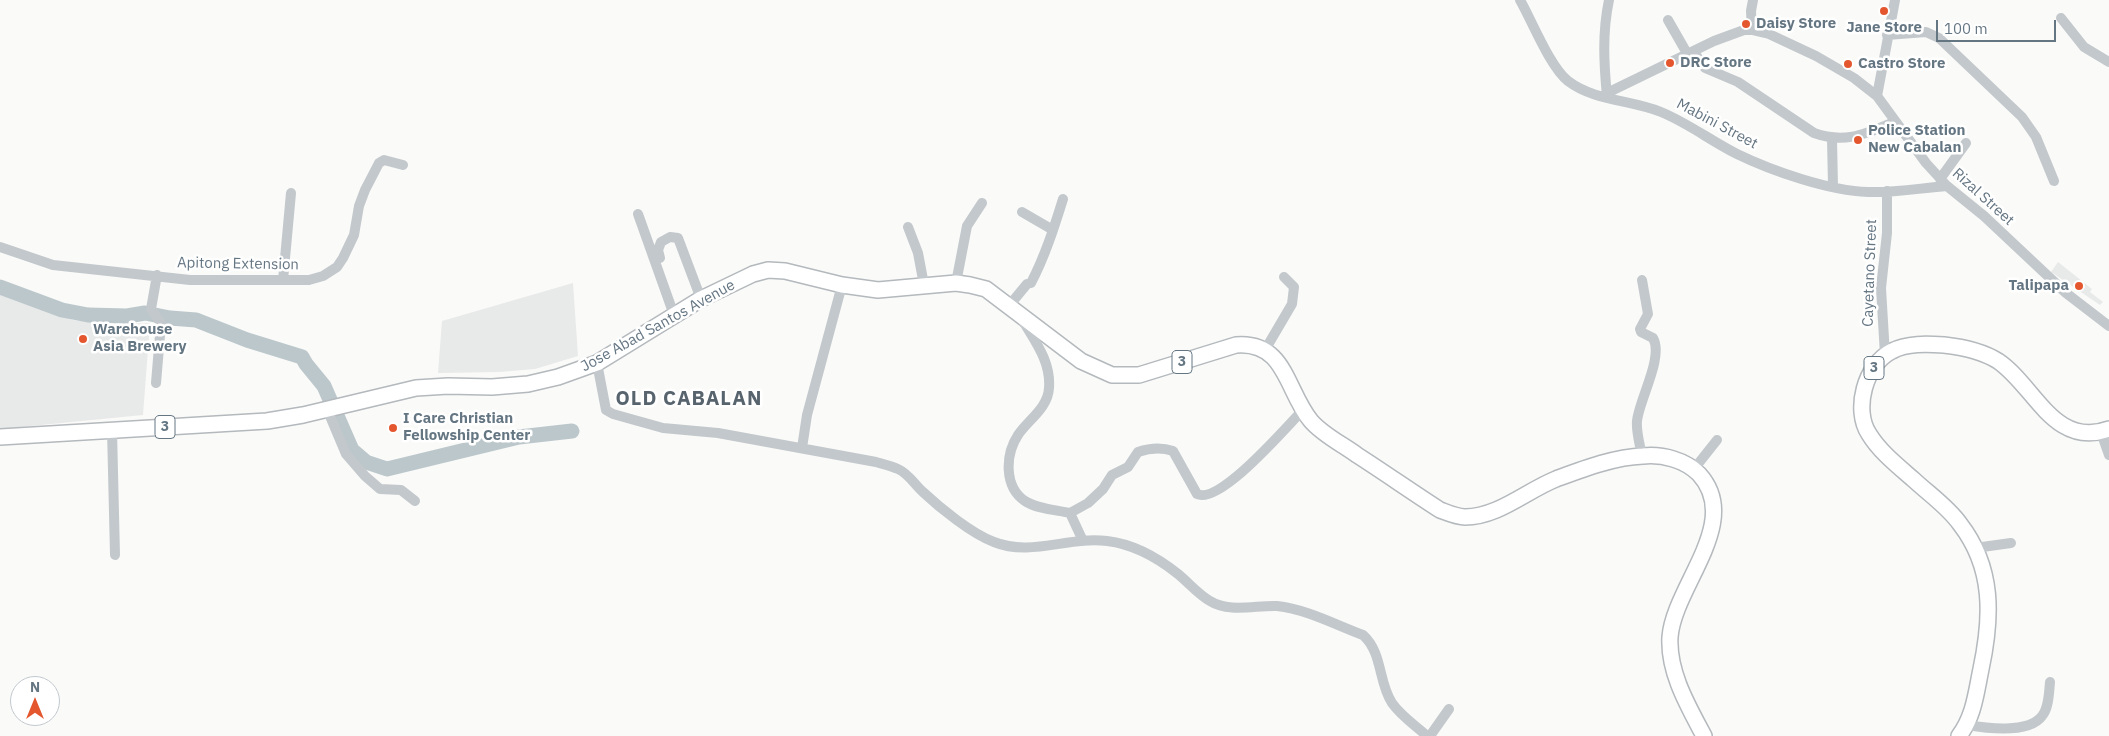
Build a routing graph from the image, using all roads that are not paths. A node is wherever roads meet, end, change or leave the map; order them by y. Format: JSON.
{"nodes":[{"id":1,"x":1520,"y":0,"type":"edge"},
{"id":2,"x":1609,"y":0,"type":"edge"},
{"id":3,"x":1753,"y":0,"type":"edge"},
{"id":4,"x":1894,"y":0,"type":"edge"},
{"id":5,"x":2061,"y":18,"type":"dead end"},
{"id":6,"x":1668,"y":20,"type":"dead end"},
{"id":7,"x":1752,"y":30,"type":"junction"},
{"id":8,"x":1887,"y":35,"type":"junction"},
{"id":9,"x":1691,"y":53,"type":"junction"},
{"id":10,"x":2109,"y":62,"type":"edge"},
{"id":11,"x":1607,"y":95,"type":"junction"},
{"id":12,"x":1876,"y":96,"type":"junction"},
{"id":13,"x":1894,"y":122,"type":"junction"},
{"id":14,"x":1832,"y":139,"type":"junction"},
{"id":15,"x":1966,"y":143,"type":"dead end"},
{"id":16,"x":403,"y":165,"type":"dead end"},
{"id":17,"x":2054,"y":181,"type":"dead end"},
{"id":18,"x":1944,"y":182,"type":"junction"},
{"id":19,"x":1833,"y":186,"type":"junction"},
{"id":20,"x":1887,"y":191,"type":"junction"},
{"id":21,"x":291,"y":193,"type":"dead end"},
{"id":22,"x":1063,"y":199,"type":"dead end"},
{"id":23,"x":982,"y":204,"type":"dead end"},
{"id":24,"x":1022,"y":212,"type":"dead end"},
{"id":25,"x":638,"y":214,"type":"dead end"},
{"id":26,"x":908,"y":227,"type":"dead end"},
{"id":27,"x":1053,"y":230,"type":"junction"},
{"id":28,"x":0,"y":247,"type":"edge"},
{"id":29,"x":660,"y":258,"type":"dead end"},
{"id":30,"x":157,"y":276,"type":"junction"},
{"id":31,"x":1284,"y":277,"type":"dead end"},
{"id":32,"x":283,"y":280,"type":"junction"},
{"id":33,"x":1642,"y":280,"type":"dead end"},
{"id":34,"x":956,"y":283,"type":"junction"},
{"id":35,"x":842,"y":286,"type":"junction"},
{"id":36,"x":924,"y":286,"type":"junction"},
{"id":37,"x":701,"y":299,"type":"junction"},
{"id":38,"x":1008,"y":307,"type":"junction"},
{"id":39,"x":674,"y":315,"type":"junction"},
{"id":40,"x":1020,"y":316,"type":"junction"},
{"id":41,"x":2105,"y":317,"type":"edge"},
{"id":42,"x":2109,"y":326,"type":"edge"},
{"id":43,"x":1265,"y":350,"type":"junction"},
{"id":44,"x":1884,"y":355,"type":"junction"},
{"id":45,"x":597,"y":363,"type":"junction"},
{"id":46,"x":156,"y":383,"type":"dead end"},
{"id":47,"x":328,"y":409,"type":"junction"},
{"id":48,"x":1303,"y":410,"type":"junction"},
{"id":49,"x":112,"y":430,"type":"junction"},
{"id":50,"x":2105,"y":430,"type":"edge"},
{"id":51,"x":0,"y":437,"type":"edge"},
{"id":52,"x":1717,"y":440,"type":"dead end"},
{"id":53,"x":802,"y":448,"type":"junction"},
{"id":54,"x":1642,"y":456,"type":"junction"},
{"id":55,"x":2109,"y":456,"type":"edge"},
{"id":56,"x":1694,"y":469,"type":"junction"},
{"id":57,"x":415,"y":501,"type":"dead end"},
{"id":58,"x":1070,"y":513,"type":"junction"},
{"id":59,"x":1083,"y":541,"type":"junction"},
{"id":60,"x":2012,"y":543,"type":"dead end"},
{"id":61,"x":1975,"y":548,"type":"junction"},
{"id":62,"x":115,"y":556,"type":"dead end"},
{"id":63,"x":2050,"y":682,"type":"dead end"},
{"id":64,"x":1449,"y":709,"type":"dead end"},
{"id":65,"x":1963,"y":731,"type":"edge"},
{"id":66,"x":1429,"y":736,"type":"edge"},
{"id":67,"x":1704,"y":736,"type":"edge"}],
"edges":[{"from":1,"to":11,"type":"street","name":"Mabini Street"},
{"from":2,"to":11,"type":"street"},
{"from":3,"to":7,"type":"street"},
{"from":4,"to":8,"type":"street"},
{"from":5,"to":10,"type":"street"},
{"from":6,"to":9,"type":"street"},
{"from":7,"to":9,"type":"street","name":"Rizal Street"},
{"from":7,"to":12,"type":"street","name":"Rizal Street"},
{"from":8,"to":12,"type":"street"},
{"from":8,"to":17,"type":"street"},
{"from":9,"to":11,"type":"street","name":"Rizal Street"},
{"from":9,"to":14,"type":"street"},
{"from":11,"to":19,"type":"street","name":"Mabini Street"},
{"from":12,"to":13,"type":"street","name":"Rizal Street"},
{"from":13,"to":14,"type":"street"},
{"from":13,"to":18,"type":"street","name":"Rizal Street"},
{"from":14,"to":19,"type":"street"},
{"from":15,"to":18,"type":"street"},
{"from":16,"to":32,"type":"street","name":"Apitong Extension"},
{"from":18,"to":20,"type":"street","name":"Mabini Street"},
{"from":18,"to":41,"type":"street","name":"Rizal Street"},
{"from":19,"to":20,"type":"street","name":"Mabini Street"},
{"from":20,"to":44,"type":"street","name":"Cayetano Street"},
{"from":21,"to":32,"type":"street"},
{"from":22,"to":27,"type":"street"},
{"from":23,"to":34,"type":"street"},
{"from":24,"to":27,"type":"street"},
{"from":25,"to":39,"type":"street"},
{"from":26,"to":36,"type":"street"},
{"from":27,"to":38,"type":"street"},
{"from":28,"to":30,"type":"street","name":"Apitong Extension"},
{"from":29,"to":37,"type":"street"},
{"from":30,"to":32,"type":"street","name":"Apitong Extension"},
{"from":30,"to":46,"type":"street"},
{"from":31,"to":43,"type":"street"},
{"from":33,"to":54,"type":"street"},
{"from":34,"to":36,"type":"highway","name":"Jose Abad Santos Avenue","number":"3"},
{"from":34,"to":38,"type":"highway","name":"Jose Abad Santos Avenue","number":"3"},
{"from":35,"to":36,"type":"highway","name":"Jose Abad Santos Avenue","number":"3"},
{"from":35,"to":37,"type":"highway","name":"Jose Abad Santos Avenue","number":"3"},
{"from":35,"to":53,"type":"street"},
{"from":37,"to":39,"type":"highway","name":"Jose Abad Santos Avenue","number":"3"},
{"from":38,"to":40,"type":"highway","name":"Jose Abad Santos Avenue","number":"3"},
{"from":39,"to":45,"type":"highway","name":"Jose Abad Santos Avenue","number":"3"},
{"from":40,"to":43,"type":"highway","name":"Jose Abad Santos Avenue","number":"3"},
{"from":40,"to":58,"type":"street"},
{"from":41,"to":42,"type":"street","name":"Rizal Street"},
{"from":43,"to":48,"type":"highway"},
{"from":44,"to":50,"type":"highway","number":"3"},
{"from":44,"to":61,"type":"highway","number":"3"},
{"from":45,"to":47,"type":"highway","name":"Jose Abad Santos Avenue","number":"3"},
{"from":45,"to":53,"type":"street"},
{"from":47,"to":49,"type":"highway","name":"Jose Abad Santos Avenue","number":"3"},
{"from":47,"to":57,"type":"street"},
{"from":48,"to":54,"type":"highway"},
{"from":48,"to":58,"type":"street"},
{"from":49,"to":51,"type":"highway","name":"Jose Abad Santos Avenue","number":"3"},
{"from":49,"to":62,"type":"street"},
{"from":50,"to":55,"type":"street"},
{"from":52,"to":56,"type":"street"},
{"from":53,"to":59,"type":"street"},
{"from":54,"to":56,"type":"highway"},
{"from":56,"to":67,"type":"highway"},
{"from":58,"to":59,"type":"street"},
{"from":59,"to":66,"type":"street"},
{"from":60,"to":61,"type":"street"},
{"from":61,"to":65,"type":"highway","number":"3"},
{"from":63,"to":65,"type":"street"},
{"from":64,"to":66,"type":"street"}]}
